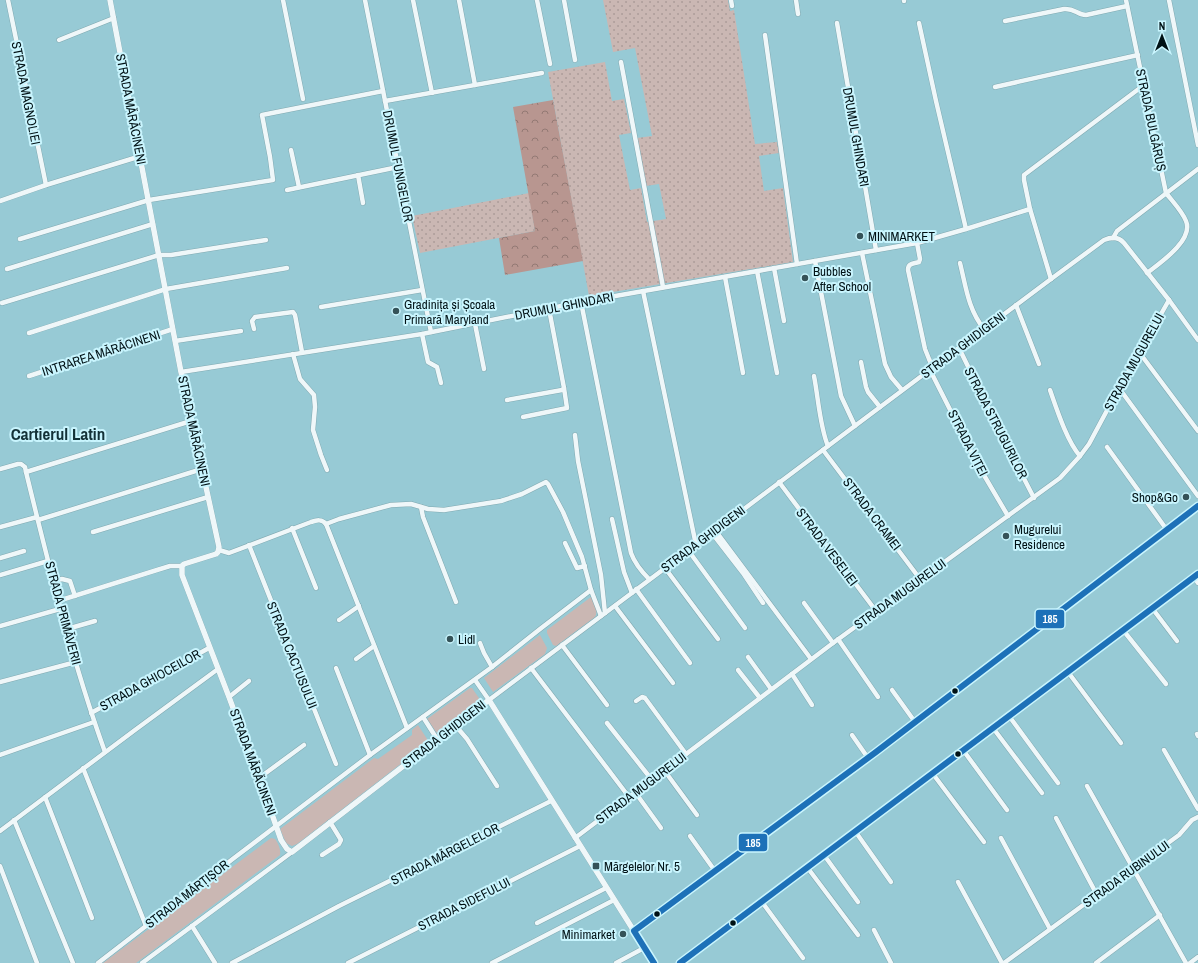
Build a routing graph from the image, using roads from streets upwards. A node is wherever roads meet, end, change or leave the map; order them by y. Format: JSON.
{"nodes":[{"id":1,"x":8,"y":0,"type":"edge"},
{"id":2,"x":110,"y":0,"type":"edge"},
{"id":3,"x":283,"y":0,"type":"edge"},
{"id":4,"x":365,"y":0,"type":"edge"},
{"id":5,"x":413,"y":0,"type":"edge"},
{"id":6,"x":459,"y":0,"type":"edge"},
{"id":7,"x":537,"y":0,"type":"edge"},
{"id":8,"x":564,"y":0,"type":"edge"},
{"id":9,"x":731,"y":0,"type":"edge"},
{"id":10,"x":796,"y":0,"type":"edge"},
{"id":11,"x":1126,"y":0,"type":"edge"},
{"id":12,"x":1169,"y":0,"type":"edge"},
{"id":13,"x":732,"y":6,"type":"dead end"},
{"id":14,"x":1127,"y":6,"type":"junction"},
{"id":15,"x":798,"y":14,"type":"dead end"},
{"id":16,"x":114,"y":18,"type":"junction"},
{"id":17,"x":1005,"y":21,"type":"dead end"},
{"id":18,"x":837,"y":23,"type":"dead end"},
{"id":19,"x":920,"y":23,"type":"dead end"},
{"id":20,"x":765,"y":35,"type":"dead end"},
{"id":21,"x":59,"y":40,"type":"dead end"},
{"id":22,"x":1138,"y":55,"type":"junction"},
{"id":23,"x":575,"y":60,"type":"dead end"},
{"id":24,"x":620,"y":62,"type":"dead end"},
{"id":25,"x":550,"y":64,"type":"dead end"},
{"id":26,"x":542,"y":73,"type":"dead end"},
{"id":27,"x":475,"y":85,"type":"junction"},
{"id":28,"x":1144,"y":86,"type":"junction"},
{"id":29,"x":995,"y":87,"type":"dead end"},
{"id":30,"x":383,"y":91,"type":"junction"},
{"id":31,"x":432,"y":93,"type":"junction"},
{"id":32,"x":303,"y":99,"type":"dead end"},
{"id":33,"x":385,"y":102,"type":"junction"},
{"id":34,"x":1198,"y":145,"type":"edge"},
{"id":35,"x":291,"y":150,"type":"dead end"},
{"id":36,"x":141,"y":156,"type":"junction"},
{"id":37,"x":398,"y":167,"type":"junction"},
{"id":38,"x":1198,"y":169,"type":"edge"},
{"id":39,"x":358,"y":175,"type":"junction"},
{"id":40,"x":46,"y":185,"type":"junction"},
{"id":41,"x":299,"y":187,"type":"junction"},
{"id":42,"x":287,"y":190,"type":"dead end"},
{"id":43,"x":1166,"y":193,"type":"junction"},
{"id":44,"x":149,"y":200,"type":"junction"},
{"id":45,"x":0,"y":201,"type":"edge"},
{"id":46,"x":363,"y":203,"type":"dead end"},
{"id":47,"x":1030,"y":209,"type":"junction"},
{"id":48,"x":154,"y":224,"type":"junction"},
{"id":49,"x":966,"y":229,"type":"junction"},
{"id":50,"x":1113,"y":238,"type":"junction"},
{"id":51,"x":20,"y":239,"type":"dead end"},
{"id":52,"x":266,"y":240,"type":"dead end"},
{"id":53,"x":916,"y":243,"type":"junction"},
{"id":54,"x":876,"y":250,"type":"junction"},
{"id":55,"x":862,"y":253,"type":"junction"},
{"id":56,"x":159,"y":255,"type":"junction"},
{"id":57,"x":815,"y":261,"type":"junction"},
{"id":58,"x":960,"y":263,"type":"dead end"},
{"id":59,"x":797,"y":264,"type":"junction"},
{"id":60,"x":287,"y":268,"type":"dead end"},
{"id":61,"x":774,"y":268,"type":"junction"},
{"id":62,"x":8,"y":270,"type":"dead end"},
{"id":63,"x":757,"y":271,"type":"junction"},
{"id":64,"x":1147,"y":273,"type":"junction"},
{"id":65,"x":725,"y":277,"type":"junction"},
{"id":66,"x":1051,"y":279,"type":"junction"},
{"id":67,"x":663,"y":287,"type":"junction"},
{"id":68,"x":166,"y":289,"type":"junction"},
{"id":69,"x":422,"y":290,"type":"junction"},
{"id":70,"x":644,"y":291,"type":"junction"},
{"id":71,"x":1169,"y":300,"type":"junction"},
{"id":72,"x":581,"y":302,"type":"junction"},
{"id":73,"x":2,"y":303,"type":"dead end"},
{"id":74,"x":1016,"y":306,"type":"junction"},
{"id":75,"x":321,"y":307,"type":"dead end"},
{"id":76,"x":549,"y":309,"type":"junction"},
{"id":77,"x":784,"y":321,"type":"dead end"},
{"id":78,"x":475,"y":324,"type":"junction"},
{"id":79,"x":254,"y":328,"type":"dead end"},
{"id":80,"x":173,"y":329,"type":"junction"},
{"id":81,"x":984,"y":330,"type":"junction"},
{"id":82,"x":241,"y":331,"type":"dead end"},
{"id":83,"x":431,"y":332,"type":"junction"},
{"id":84,"x":29,"y":333,"type":"dead end"},
{"id":85,"x":422,"y":334,"type":"junction"},
{"id":86,"x":1198,"y":340,"type":"edge"},
{"id":87,"x":175,"y":341,"type":"junction"},
{"id":88,"x":959,"y":348,"type":"junction"},
{"id":89,"x":302,"y":352,"type":"junction"},
{"id":90,"x":1139,"y":352,"type":"junction"},
{"id":91,"x":293,"y":354,"type":"junction"},
{"id":92,"x":860,"y":362,"type":"dead end"},
{"id":93,"x":1039,"y":364,"type":"dead end"},
{"id":94,"x":484,"y":369,"type":"dead end"},
{"id":95,"x":931,"y":369,"type":"junction"},
{"id":96,"x":181,"y":372,"type":"junction"},
{"id":97,"x":743,"y":372,"type":"dead end"},
{"id":98,"x":777,"y":373,"type":"dead end"},
{"id":99,"x":29,"y":376,"type":"dead end"},
{"id":100,"x":814,"y":376,"type":"dead end"},
{"id":101,"x":441,"y":383,"type":"dead end"},
{"id":102,"x":564,"y":388,"type":"junction"},
{"id":103,"x":1119,"y":388,"type":"junction"},
{"id":104,"x":902,"y":390,"type":"junction"},
{"id":105,"x":1050,"y":390,"type":"dead end"},
{"id":106,"x":506,"y":400,"type":"dead end"},
{"id":107,"x":880,"y":407,"type":"junction"},
{"id":108,"x":523,"y":417,"type":"dead end"},
{"id":109,"x":191,"y":421,"type":"junction"},
{"id":110,"x":855,"y":426,"type":"junction"},
{"id":111,"x":1198,"y":432,"type":"edge"},
{"id":112,"x":575,"y":435,"type":"dead end"},
{"id":113,"x":828,"y":446,"type":"junction"},
{"id":114,"x":1108,"y":447,"type":"dead end"},
{"id":115,"x":823,"y":450,"type":"junction"},
{"id":116,"x":1080,"y":456,"type":"junction"},
{"id":117,"x":0,"y":469,"type":"edge"},
{"id":118,"x":202,"y":469,"type":"junction"},
{"id":119,"x":327,"y":470,"type":"dead end"},
{"id":120,"x":26,"y":472,"type":"junction"},
{"id":121,"x":779,"y":482,"type":"junction"},
{"id":122,"x":1198,"y":496,"type":"edge"},
{"id":123,"x":208,"y":497,"type":"junction"},
{"id":124,"x":1034,"y":498,"type":"junction"},
{"id":125,"x":1198,"y":506,"type":"edge"},
{"id":126,"x":421,"y":507,"type":"junction"},
{"id":127,"x":1008,"y":516,"type":"junction"},
{"id":128,"x":38,"y":519,"type":"junction"},
{"id":129,"x":612,"y":519,"type":"dead end"},
{"id":130,"x":326,"y":524,"type":"junction"},
{"id":131,"x":0,"y":527,"type":"edge"},
{"id":132,"x":292,"y":528,"type":"junction"},
{"id":133,"x":1167,"y":530,"type":"junction"},
{"id":134,"x":93,"y":532,"type":"dead end"},
{"id":135,"x":714,"y":532,"type":"junction"},
{"id":136,"x":565,"y":544,"type":"dead end"},
{"id":137,"x":249,"y":545,"type":"junction"},
{"id":138,"x":696,"y":545,"type":"junction"},
{"id":139,"x":219,"y":550,"type":"junction"},
{"id":140,"x":688,"y":550,"type":"junction"},
{"id":141,"x":24,"y":551,"type":"dead end"},
{"id":142,"x":0,"y":558,"type":"edge"},
{"id":143,"x":48,"y":561,"type":"junction"},
{"id":144,"x":182,"y":566,"type":"junction"},
{"id":145,"x":584,"y":566,"type":"junction"},
{"id":146,"x":665,"y":568,"type":"junction"},
{"id":147,"x":0,"y":574,"type":"edge"},
{"id":148,"x":1196,"y":576,"type":"edge"},
{"id":149,"x":650,"y":579,"type":"junction"},
{"id":150,"x":920,"y":579,"type":"junction"},
{"id":151,"x":53,"y":581,"type":"junction"},
{"id":152,"x":1198,"y":583,"type":"edge"},
{"id":153,"x":316,"y":588,"type":"dead end"},
{"id":154,"x":591,"y":590,"type":"junction"},
{"id":155,"x":634,"y":591,"type":"junction"},
{"id":156,"x":75,"y":596,"type":"junction"},
{"id":157,"x":58,"y":601,"type":"junction"},
{"id":158,"x":456,"y":602,"type":"dead end"},
{"id":159,"x":763,"y":603,"type":"dead end"},
{"id":160,"x":804,"y":603,"type":"dead end"},
{"id":161,"x":359,"y":606,"type":"junction"},
{"id":162,"x":615,"y":606,"type":"junction"},
{"id":163,"x":1152,"y":608,"type":"junction"},
{"id":164,"x":60,"y":609,"type":"junction"},
{"id":165,"x":876,"y":611,"type":"junction"},
{"id":166,"x":603,"y":614,"type":"junction"},
{"id":167,"x":339,"y":620,"type":"dead end"},
{"id":168,"x":95,"y":621,"type":"dead end"},
{"id":169,"x":0,"y":626,"type":"edge"},
{"id":170,"x":745,"y":628,"type":"dead end"},
{"id":171,"x":66,"y":630,"type":"junction"},
{"id":172,"x":1123,"y":630,"type":"junction"},
{"id":173,"x":718,"y":639,"type":"dead end"},
{"id":174,"x":838,"y":639,"type":"junction"},
{"id":175,"x":1177,"y":641,"type":"dead end"},
{"id":176,"x":480,"y":643,"type":"dead end"},
{"id":177,"x":833,"y":643,"type":"junction"},
{"id":178,"x":562,"y":645,"type":"junction"},
{"id":179,"x":374,"y":646,"type":"junction"},
{"id":180,"x":209,"y":648,"type":"junction"},
{"id":181,"x":748,"y":657,"type":"dead end"},
{"id":182,"x":356,"y":658,"type":"dead end"},
{"id":183,"x":812,"y":659,"type":"junction"},
{"id":184,"x":76,"y":662,"type":"junction"},
{"id":185,"x":690,"y":663,"type":"dead end"},
{"id":186,"x":492,"y":667,"type":"junction"},
{"id":187,"x":336,"y":668,"type":"dead end"},
{"id":188,"x":531,"y":668,"type":"junction"},
{"id":189,"x":218,"y":669,"type":"junction"},
{"id":190,"x":738,"y":670,"type":"dead end"},
{"id":191,"x":1068,"y":672,"type":"junction"},
{"id":192,"x":792,"y":674,"type":"junction"},
{"id":193,"x":475,"y":680,"type":"junction"},
{"id":194,"x":249,"y":681,"type":"dead end"},
{"id":195,"x":0,"y":682,"type":"edge"},
{"id":196,"x":673,"y":683,"type":"dead end"},
{"id":197,"x":1166,"y":684,"type":"dead end"},
{"id":198,"x":771,"y":689,"type":"junction"},
{"id":199,"x":892,"y":690,"type":"dead end"},
{"id":200,"x":229,"y":697,"type":"junction"},
{"id":201,"x":878,"y":697,"type":"dead end"},
{"id":202,"x":760,"y":698,"type":"junction"},
{"id":203,"x":489,"y":700,"type":"junction"},
{"id":204,"x":636,"y":701,"type":"dead end"},
{"id":205,"x":607,"y":705,"type":"dead end"},
{"id":206,"x":812,"y":705,"type":"dead end"},
{"id":207,"x":91,"y":713,"type":"junction"},
{"id":208,"x":1009,"y":716,"type":"junction"},
{"id":209,"x":423,"y":717,"type":"junction"},
{"id":210,"x":94,"y":722,"type":"junction"},
{"id":211,"x":915,"y":722,"type":"junction"},
{"id":212,"x":607,"y":723,"type":"dead end"},
{"id":213,"x":455,"y":725,"type":"junction"},
{"id":214,"x":407,"y":728,"type":"junction"},
{"id":215,"x":993,"y":728,"type":"junction"},
{"id":216,"x":852,"y":735,"type":"dead end"},
{"id":217,"x":437,"y":739,"type":"junction"},
{"id":218,"x":1121,"y":743,"type":"dead end"},
{"id":219,"x":304,"y":745,"type":"dead end"},
{"id":220,"x":963,"y":750,"type":"junction"},
{"id":221,"x":1164,"y":750,"type":"dead end"},
{"id":222,"x":105,"y":752,"type":"junction"},
{"id":223,"x":686,"y":754,"type":"junction"},
{"id":224,"x":0,"y":755,"type":"edge"},
{"id":225,"x":370,"y":755,"type":"junction"},
{"id":226,"x":868,"y":758,"type":"junction"},
{"id":227,"x":336,"y":764,"type":"dead end"},
{"id":228,"x":83,"y":768,"type":"junction"},
{"id":229,"x":664,"y":770,"type":"junction"},
{"id":230,"x":932,"y":774,"type":"junction"},
{"id":231,"x":259,"y":778,"type":"junction"},
{"id":232,"x":652,"y":780,"type":"junction"},
{"id":233,"x":1058,"y":783,"type":"dead end"},
{"id":234,"x":497,"y":786,"type":"dead end"},
{"id":235,"x":1087,"y":786,"type":"dead end"},
{"id":236,"x":635,"y":792,"type":"junction"},
{"id":237,"x":1042,"y":793,"type":"dead end"},
{"id":238,"x":44,"y":797,"type":"junction"},
{"id":239,"x":629,"y":797,"type":"junction"},
{"id":240,"x":551,"y":801,"type":"junction"},
{"id":241,"x":1198,"y":809,"type":"edge"},
{"id":242,"x":1007,"y":810,"type":"dead end"},
{"id":243,"x":696,"y":815,"type":"dead end"},
{"id":244,"x":1198,"y":817,"type":"edge"},
{"id":245,"x":1056,"y":818,"type":"dead end"},
{"id":246,"x":14,"y":820,"type":"junction"},
{"id":247,"x":330,"y":822,"type":"junction"},
{"id":248,"x":276,"y":826,"type":"junction"},
{"id":249,"x":661,"y":828,"type":"dead end"},
{"id":250,"x":0,"y":831,"type":"edge"},
{"id":251,"x":855,"y":831,"type":"junction"},
{"id":252,"x":690,"y":836,"type":"dead end"},
{"id":253,"x":575,"y":838,"type":"junction"},
{"id":254,"x":1001,"y":838,"type":"dead end"},
{"id":255,"x":984,"y":842,"type":"dead end"},
{"id":256,"x":580,"y":846,"type":"junction"},
{"id":257,"x":292,"y":852,"type":"junction"},
{"id":258,"x":322,"y":855,"type":"dead end"},
{"id":259,"x":824,"y":855,"type":"junction"},
{"id":260,"x":0,"y":866,"type":"edge"},
{"id":261,"x":807,"y":867,"type":"junction"},
{"id":262,"x":1134,"y":869,"type":"junction"},
{"id":263,"x":715,"y":871,"type":"junction"},
{"id":264,"x":891,"y":882,"type":"dead end"},
{"id":265,"x":958,"y":882,"type":"dead end"},
{"id":266,"x":606,"y":888,"type":"junction"},
{"id":267,"x":1097,"y":895,"type":"junction"},
{"id":268,"x":614,"y":900,"type":"junction"},
{"id":269,"x":762,"y":902,"type":"junction"},
{"id":270,"x":858,"y":902,"type":"dead end"},
{"id":271,"x":1160,"y":915,"type":"junction"},
{"id":272,"x":92,"y":918,"type":"dead end"},
{"id":273,"x":537,"y":923,"type":"dead end"},
{"id":274,"x":146,"y":926,"type":"junction"},
{"id":275,"x":192,"y":926,"type":"junction"},
{"id":276,"x":1050,"y":929,"type":"junction"},
{"id":277,"x":874,"y":930,"type":"dead end"},
{"id":278,"x":634,"y":931,"type":"junction"},
{"id":279,"x":858,"y":935,"type":"dead end"},
{"id":280,"x":644,"y":948,"type":"junction"},
{"id":281,"x":1198,"y":957,"type":"edge"},
{"id":282,"x":803,"y":958,"type":"dead end"},
{"id":283,"x":37,"y":963,"type":"edge"},
{"id":284,"x":73,"y":963,"type":"edge"},
{"id":285,"x":98,"y":963,"type":"edge"},
{"id":286,"x":142,"y":963,"type":"edge"},
{"id":287,"x":215,"y":963,"type":"edge"},
{"id":288,"x":232,"y":963,"type":"edge"},
{"id":289,"x":348,"y":963,"type":"edge"},
{"id":290,"x":492,"y":963,"type":"edge"},
{"id":291,"x":616,"y":963,"type":"edge"},
{"id":292,"x":654,"y":963,"type":"edge"},
{"id":293,"x":680,"y":963,"type":"edge"},
{"id":294,"x":891,"y":963,"type":"edge"},
{"id":295,"x":1003,"y":963,"type":"edge"},
{"id":296,"x":1096,"y":963,"type":"edge"},
{"id":297,"x":1186,"y":963,"type":"edge"},
{"id":298,"x":1190,"y":963,"type":"edge"}],
"edges":[{"from":1,"to":40,"type":"street","name":"STRADA MAGNOLIEI"},
{"from":2,"to":16,"type":"street","name":"STRADA MĂRĂCINENI"},
{"from":3,"to":32,"type":"street"},
{"from":4,"to":30,"type":"street","name":"DRUMUL FUNIGEILOR"},
{"from":5,"to":31,"type":"street"},
{"from":6,"to":27,"type":"street"},
{"from":7,"to":25,"type":"street"},
{"from":8,"to":23,"type":"street"},
{"from":9,"to":13,"type":"street"},
{"from":10,"to":15,"type":"street"},
{"from":11,"to":14,"type":"street","name":"STRADA BULGĂRUȘ"},
{"from":12,"to":34,"type":"street"},
{"from":14,"to":17,"type":"street"},
{"from":14,"to":22,"type":"street","name":"STRADA BULGĂRUȘ"},
{"from":16,"to":21,"type":"street"},
{"from":16,"to":36,"type":"street","name":"STRADA MĂRĂCINENI"},
{"from":18,"to":54,"type":"street","name":"DRUMUL GHINDARI"},
{"from":19,"to":49,"type":"street"},
{"from":20,"to":59,"type":"street"},
{"from":22,"to":28,"type":"street","name":"STRADA BULGĂRUȘ"},
{"from":22,"to":29,"type":"street"},
{"from":24,"to":67,"type":"street"},
{"from":26,"to":27,"type":"street"},
{"from":27,"to":31,"type":"street"},
{"from":28,"to":43,"type":"street","name":"STRADA BULGĂRUȘ"},
{"from":28,"to":47,"type":"street"},
{"from":30,"to":33,"type":"street","name":"DRUMUL FUNIGEILOR"},
{"from":30,"to":44,"type":"street"},
{"from":31,"to":33,"type":"street"},
{"from":33,"to":37,"type":"street","name":"DRUMUL FUNIGEILOR"},
{"from":35,"to":41,"type":"street"},
{"from":36,"to":40,"type":"street"},
{"from":36,"to":44,"type":"street","name":"STRADA MĂRĂCINENI"},
{"from":37,"to":39,"type":"street"},
{"from":37,"to":69,"type":"street","name":"DRUMUL FUNIGEILOR"},
{"from":38,"to":43,"type":"street"},
{"from":39,"to":41,"type":"street"},
{"from":39,"to":46,"type":"street"},
{"from":40,"to":45,"type":"street"},
{"from":41,"to":42,"type":"street"},
{"from":43,"to":50,"type":"street"},
{"from":43,"to":64,"type":"street"},
{"from":44,"to":48,"type":"street","name":"STRADA MĂRĂCINENI"},
{"from":44,"to":51,"type":"street"},
{"from":47,"to":49,"type":"street","name":"DRUMUL GHINDARI"},
{"from":47,"to":66,"type":"street"},
{"from":48,"to":56,"type":"street","name":"STRADA MĂRĂCINENI"},
{"from":48,"to":62,"type":"street"},
{"from":49,"to":53,"type":"street","name":"DRUMUL GHINDARI"},
{"from":50,"to":64,"type":"street"},
{"from":50,"to":66,"type":"street","name":"STRADA GHIDIGENI"},
{"from":52,"to":56,"type":"street"},
{"from":53,"to":54,"type":"street","name":"DRUMUL GHINDARI"},
{"from":53,"to":95,"type":"street"},
{"from":54,"to":55,"type":"street","name":"DRUMUL GHINDARI"},
{"from":55,"to":57,"type":"street","name":"DRUMUL GHINDARI"},
{"from":55,"to":104,"type":"street"},
{"from":56,"to":68,"type":"street","name":"STRADA MĂRĂCINENI"},
{"from":56,"to":73,"type":"street"},
{"from":57,"to":59,"type":"street","name":"DRUMUL GHINDARI"},
{"from":57,"to":110,"type":"street"},
{"from":58,"to":81,"type":"street"},
{"from":59,"to":61,"type":"street","name":"DRUMUL GHINDARI"},
{"from":60,"to":68,"type":"street"},
{"from":61,"to":63,"type":"street","name":"DRUMUL GHINDARI"},
{"from":61,"to":77,"type":"street"},
{"from":63,"to":65,"type":"street","name":"DRUMUL GHINDARI"},
{"from":63,"to":98,"type":"street"},
{"from":64,"to":71,"type":"street"},
{"from":65,"to":67,"type":"street","name":"DRUMUL GHINDARI"},
{"from":65,"to":97,"type":"street"},
{"from":66,"to":74,"type":"street","name":"STRADA GHIDIGENI"},
{"from":67,"to":70,"type":"street","name":"DRUMUL GHINDARI"},
{"from":68,"to":80,"type":"street","name":"STRADA MĂRĂCINENI"},
{"from":68,"to":84,"type":"street"},
{"from":69,"to":75,"type":"street"},
{"from":69,"to":83,"type":"street","name":"DRUMUL FUNIGEILOR"},
{"from":70,"to":72,"type":"street","name":"DRUMUL GHINDARI"},
{"from":70,"to":138,"type":"street"},
{"from":71,"to":86,"type":"street"},
{"from":71,"to":90,"type":"street","name":"STRADA MUGURELUI"},
{"from":72,"to":76,"type":"street","name":"DRUMUL GHINDARI"},
{"from":72,"to":149,"type":"street"},
{"from":74,"to":81,"type":"street","name":"STRADA GHIDIGENI"},
{"from":74,"to":93,"type":"street"},
{"from":76,"to":78,"type":"street","name":"DRUMUL GHINDARI"},
{"from":76,"to":102,"type":"street"},
{"from":78,"to":83,"type":"street","name":"DRUMUL GHINDARI"},
{"from":78,"to":94,"type":"street"},
{"from":79,"to":89,"type":"street"},
{"from":80,"to":87,"type":"street","name":"STRADA MĂRĂCINENI"},
{"from":80,"to":99,"type":"street","name":"INTRAREA MĂRĂCINENI"},
{"from":81,"to":88,"type":"street","name":"STRADA GHIDIGENI"},
{"from":82,"to":87,"type":"street"},
{"from":83,"to":85,"type":"street","name":"DRUMUL GHINDARI"},
{"from":85,"to":89,"type":"street","name":"DRUMUL GHINDARI"},
{"from":85,"to":101,"type":"street"},
{"from":87,"to":96,"type":"street","name":"STRADA MĂRĂCINENI"},
{"from":88,"to":95,"type":"street","name":"STRADA GHIDIGENI"},
{"from":88,"to":124,"type":"street","name":"STRADA STRUGURILOR"},
{"from":89,"to":91,"type":"street","name":"DRUMUL GHINDARI"},
{"from":90,"to":103,"type":"street","name":"STRADA MUGURELUI"},
{"from":90,"to":111,"type":"street"},
{"from":91,"to":96,"type":"street","name":"DRUMUL GHINDARI"},
{"from":91,"to":119,"type":"street"},
{"from":92,"to":107,"type":"street"},
{"from":95,"to":104,"type":"street","name":"STRADA GHIDIGENI"},
{"from":95,"to":127,"type":"street","name":"STRADA VIȚEI"},
{"from":96,"to":109,"type":"street","name":"STRADA MĂRĂCINENI"},
{"from":100,"to":113,"type":"street"},
{"from":102,"to":106,"type":"street"},
{"from":102,"to":108,"type":"street"},
{"from":103,"to":116,"type":"street","name":"STRADA MUGURELUI"},
{"from":103,"to":122,"type":"street"},
{"from":104,"to":107,"type":"street","name":"STRADA GHIDIGENI"},
{"from":105,"to":116,"type":"street"},
{"from":107,"to":110,"type":"street","name":"STRADA GHIDIGENI"},
{"from":109,"to":118,"type":"street","name":"STRADA MĂRĂCINENI"},
{"from":109,"to":120,"type":"street"},
{"from":110,"to":113,"type":"street","name":"STRADA GHIDIGENI"},
{"from":112,"to":166,"type":"street"},
{"from":113,"to":115,"type":"street","name":"STRADA GHIDIGENI"},
{"from":114,"to":133,"type":"street"},
{"from":115,"to":121,"type":"street","name":"STRADA GHIDIGENI"},
{"from":115,"to":150,"type":"street","name":"STRADA CRAMEI"},
{"from":116,"to":124,"type":"street","name":"STRADA MUGURELUI"},
{"from":117,"to":120,"type":"street"},
{"from":118,"to":123,"type":"street","name":"STRADA MĂRĂCINENI"},
{"from":118,"to":128,"type":"street"},
{"from":120,"to":128,"type":"street","name":"STRADA PRIMĂVERII"},
{"from":121,"to":135,"type":"street","name":"STRADA GHIDIGENI"},
{"from":121,"to":165,"type":"street","name":"STRADA VESELIEI"},
{"from":123,"to":134,"type":"street","name":"STRADA MĂRĂCINENI"},
{"from":123,"to":139,"type":"street","name":"STRADA MĂRĂCINENI"},
{"from":124,"to":127,"type":"street","name":"STRADA MUGURELUI"},
{"from":125,"to":133,"type":"street"},
{"from":126,"to":130,"type":"street"},
{"from":126,"to":145,"type":"street"},
{"from":126,"to":158,"type":"street"},
{"from":127,"to":150,"type":"street","name":"STRADA MUGURELUI"},
{"from":128,"to":131,"type":"street"},
{"from":128,"to":143,"type":"street","name":"STRADA PRIMĂVERII"},
{"from":129,"to":155,"type":"street"},
{"from":130,"to":132,"type":"street"},
{"from":130,"to":161,"type":"street"},
{"from":132,"to":137,"type":"street"},
{"from":132,"to":153,"type":"street"},
{"from":133,"to":211,"type":"street"},
{"from":135,"to":138,"type":"street","name":"STRADA GHIDIGENI"},
{"from":135,"to":159,"type":"street"},
{"from":135,"to":183,"type":"street"},
{"from":136,"to":145,"type":"street"},
{"from":137,"to":139,"type":"street"},
{"from":137,"to":227,"type":"street","name":"STRADA CACTUSULUI"},
{"from":138,"to":140,"type":"street","name":"STRADA GHIDIGENI"},
{"from":139,"to":144,"type":"street"},
{"from":140,"to":146,"type":"street","name":"STRADA GHIDIGENI"},
{"from":140,"to":170,"type":"street"},
{"from":141,"to":142,"type":"street"},
{"from":143,"to":147,"type":"street"},
{"from":143,"to":151,"type":"street","name":"STRADA PRIMĂVERII"},
{"from":144,"to":156,"type":"street"},
{"from":144,"to":180,"type":"street","name":"STRADA MĂRĂCINENI"},
{"from":145,"to":154,"type":"street"},
{"from":146,"to":149,"type":"street","name":"STRADA GHIDIGENI"},
{"from":146,"to":173,"type":"street"},
{"from":148,"to":152,"type":"street"},
{"from":148,"to":163,"type":"street"},
{"from":149,"to":155,"type":"street","name":"STRADA GHIDIGENI"},
{"from":150,"to":165,"type":"street","name":"STRADA MUGURELUI"},
{"from":151,"to":156,"type":"street"},
{"from":151,"to":157,"type":"street","name":"STRADA PRIMĂVERII"},
{"from":154,"to":166,"type":"street"},
{"from":154,"to":186,"type":"street","name":"STRADA MĂRȚIȘOR"},
{"from":155,"to":162,"type":"street","name":"STRADA GHIDIGENI"},
{"from":155,"to":185,"type":"street"},
{"from":156,"to":157,"type":"street"},
{"from":157,"to":164,"type":"street","name":"STRADA PRIMĂVERII"},
{"from":160,"to":177,"type":"street"},
{"from":161,"to":167,"type":"street"},
{"from":161,"to":179,"type":"street"},
{"from":162,"to":166,"type":"street","name":"STRADA GHIDIGENI"},
{"from":162,"to":196,"type":"street"},
{"from":163,"to":172,"type":"street"},
{"from":163,"to":175,"type":"street"},
{"from":164,"to":169,"type":"street"},
{"from":164,"to":171,"type":"street","name":"STRADA PRIMĂVERII"},
{"from":165,"to":174,"type":"street","name":"STRADA MUGURELUI"},
{"from":166,"to":178,"type":"street","name":"STRADA GHIDIGENI"},
{"from":168,"to":171,"type":"street"},
{"from":171,"to":184,"type":"street","name":"STRADA PRIMĂVERII"},
{"from":172,"to":191,"type":"street"},
{"from":172,"to":197,"type":"street"},
{"from":174,"to":177,"type":"street","name":"STRADA MUGURELUI"},
{"from":174,"to":201,"type":"street"},
{"from":176,"to":186,"type":"street"},
{"from":177,"to":183,"type":"street","name":"STRADA MUGURELUI"},
{"from":178,"to":188,"type":"street","name":"STRADA GHIDIGENI"},
{"from":178,"to":205,"type":"street"},
{"from":179,"to":182,"type":"street"},
{"from":179,"to":214,"type":"street"},
{"from":180,"to":189,"type":"street","name":"STRADA MĂRĂCINENI"},
{"from":180,"to":207,"type":"street","name":"STRADA GHIOCEILOR"},
{"from":181,"to":198,"type":"street"},
{"from":183,"to":192,"type":"street","name":"STRADA MUGURELUI"},
{"from":184,"to":195,"type":"street"},
{"from":184,"to":207,"type":"street","name":"STRADA PRIMĂVERII"},
{"from":186,"to":193,"type":"street","name":"STRADA MĂRȚIȘOR"},
{"from":187,"to":225,"type":"street"},
{"from":188,"to":203,"type":"street","name":"STRADA GHIDIGENI"},
{"from":188,"to":239,"type":"street"},
{"from":189,"to":200,"type":"street","name":"STRADA MĂRĂCINENI"},
{"from":189,"to":222,"type":"street"},
{"from":190,"to":202,"type":"street"},
{"from":191,"to":208,"type":"street"},
{"from":191,"to":218,"type":"street"},
{"from":192,"to":198,"type":"street","name":"STRADA MUGURELUI"},
{"from":192,"to":206,"type":"street"},
{"from":193,"to":203,"type":"street"},
{"from":193,"to":209,"type":"street","name":"STRADA MĂRȚIȘOR"},
{"from":194,"to":200,"type":"street"},
{"from":198,"to":202,"type":"street","name":"STRADA MUGURELUI"},
{"from":199,"to":211,"type":"street"},
{"from":200,"to":231,"type":"street","name":"STRADA MĂRĂCINENI"},
{"from":202,"to":223,"type":"street","name":"STRADA MUGURELUI"},
{"from":203,"to":213,"type":"street","name":"STRADA GHIDIGENI"},
{"from":203,"to":240,"type":"street"},
{"from":204,"to":223,"type":"street"},
{"from":207,"to":210,"type":"street","name":"STRADA PRIMĂVERII"},
{"from":208,"to":215,"type":"street"},
{"from":208,"to":233,"type":"street"},
{"from":209,"to":214,"type":"street","name":"STRADA MĂRȚIȘOR"},
{"from":209,"to":217,"type":"street"},
{"from":210,"to":222,"type":"street","name":"STRADA PRIMĂVERII"},
{"from":210,"to":224,"type":"street","name":"STRADA GHIOCEILOR"},
{"from":211,"to":226,"type":"street"},
{"from":212,"to":232,"type":"street"},
{"from":213,"to":217,"type":"street","name":"STRADA GHIDIGENI"},
{"from":213,"to":234,"type":"street"},
{"from":214,"to":225,"type":"street","name":"STRADA MĂRȚIȘOR"},
{"from":215,"to":220,"type":"street"},
{"from":215,"to":237,"type":"street"},
{"from":216,"to":226,"type":"street"},
{"from":217,"to":247,"type":"street","name":"STRADA GHIDIGENI"},
{"from":219,"to":231,"type":"street"},
{"from":220,"to":230,"type":"street"},
{"from":220,"to":242,"type":"street"},
{"from":221,"to":241,"type":"street"},
{"from":222,"to":228,"type":"street"},
{"from":223,"to":229,"type":"street","name":"STRADA MUGURELUI"},
{"from":225,"to":248,"type":"street","name":"STRADA MĂRȚIȘOR"},
{"from":226,"to":263,"type":"street"},
{"from":228,"to":238,"type":"street"},
{"from":228,"to":274,"type":"street"},
{"from":229,"to":232,"type":"street","name":"STRADA MUGURELUI"},
{"from":229,"to":243,"type":"street"},
{"from":230,"to":251,"type":"street"},
{"from":230,"to":255,"type":"street"},
{"from":231,"to":248,"type":"street","name":"STRADA MĂRĂCINENI"},
{"from":232,"to":236,"type":"street","name":"STRADA MUGURELUI"},
{"from":235,"to":262,"type":"street"},
{"from":236,"to":239,"type":"street","name":"STRADA MUGURELUI"},
{"from":236,"to":249,"type":"street"},
{"from":238,"to":246,"type":"street"},
{"from":238,"to":272,"type":"street"},
{"from":239,"to":253,"type":"street","name":"STRADA MUGURELUI"},
{"from":240,"to":253,"type":"street"},
{"from":240,"to":288,"type":"street","name":"STRADA MĂRGELELOR"},
{"from":244,"to":262,"type":"street","name":"STRADA RUBINULUI"},
{"from":245,"to":267,"type":"street"},
{"from":246,"to":250,"type":"street"},
{"from":246,"to":284,"type":"street"},
{"from":247,"to":257,"type":"street","name":"STRADA GHIDIGENI"},
{"from":247,"to":258,"type":"street"},
{"from":248,"to":257,"type":"street","name":"STRADA MĂRĂCINENI"},
{"from":248,"to":274,"type":"street","name":"STRADA MĂRȚIȘOR"},
{"from":251,"to":259,"type":"street"},
{"from":251,"to":264,"type":"street"},
{"from":252,"to":263,"type":"street"},
{"from":253,"to":256,"type":"street"},
{"from":254,"to":276,"type":"street"},
{"from":256,"to":266,"type":"street"},
{"from":256,"to":289,"type":"street","name":"STRADA SIDEFULUI"},
{"from":257,"to":275,"type":"street","name":"STRADA GHIDIGENI"},
{"from":259,"to":261,"type":"street"},
{"from":259,"to":270,"type":"street"},
{"from":260,"to":283,"type":"street"},
{"from":261,"to":269,"type":"street"},
{"from":261,"to":279,"type":"street"},
{"from":262,"to":267,"type":"street","name":"STRADA RUBINULUI"},
{"from":262,"to":271,"type":"street"},
{"from":263,"to":278,"type":"street"},
{"from":265,"to":295,"type":"street","name":"STRADA RUBINULUI"},
{"from":266,"to":268,"type":"street"},
{"from":266,"to":273,"type":"street"},
{"from":267,"to":276,"type":"street","name":"STRADA RUBINULUI"},
{"from":268,"to":278,"type":"street"},
{"from":268,"to":290,"type":"street"},
{"from":269,"to":282,"type":"street"},
{"from":269,"to":293,"type":"street"},
{"from":271,"to":296,"type":"street"},
{"from":271,"to":297,"type":"street"},
{"from":274,"to":285,"type":"street","name":"STRADA MĂRȚIȘOR"},
{"from":275,"to":286,"type":"street","name":"STRADA GHIDIGENI"},
{"from":275,"to":287,"type":"street"},
{"from":276,"to":295,"type":"street","name":"STRADA RUBINULUI"},
{"from":277,"to":294,"type":"street"},
{"from":278,"to":280,"type":"street"},
{"from":280,"to":291,"type":"street"},
{"from":280,"to":292,"type":"street"},
{"from":281,"to":298,"type":"street"}]}
